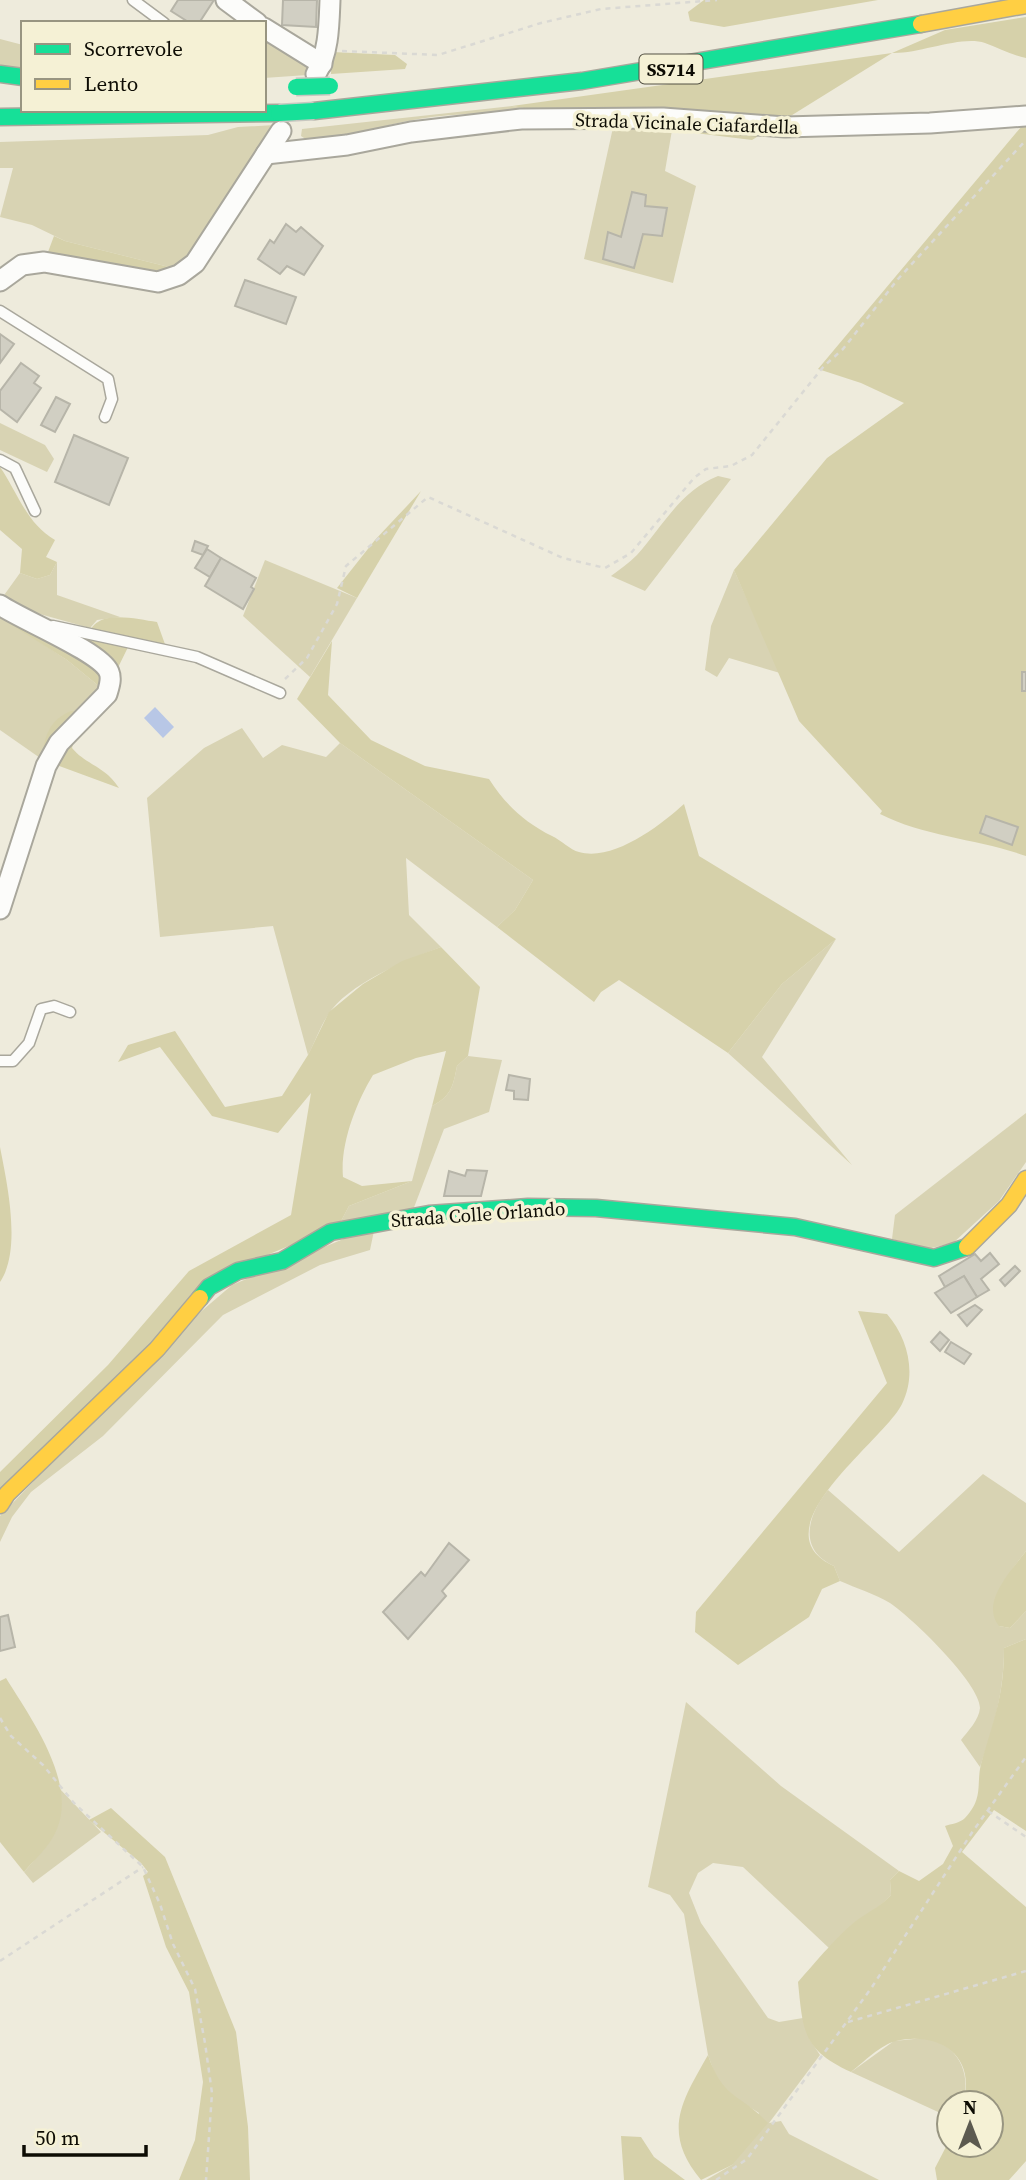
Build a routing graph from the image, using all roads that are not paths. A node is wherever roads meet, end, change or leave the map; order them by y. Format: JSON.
{"nodes":[{"id":1,"x":133,"y":0,"type":"edge"},
{"id":2,"x":226,"y":0,"type":"edge"},
{"id":3,"x":330,"y":0,"type":"edge"},
{"id":4,"x":1026,"y":5,"type":"edge"},
{"id":5,"x":249,"y":20,"type":"edge"},
{"id":6,"x":161,"y":21,"type":"edge"},
{"id":7,"x":266,"y":29,"type":"edge"},
{"id":8,"x":327,"y":71,"type":"junction"},
{"id":9,"x":0,"y":74,"type":"edge"},
{"id":10,"x":21,"y":77,"type":"edge"},
{"id":11,"x":275,"y":88,"type":"dead end"},
{"id":12,"x":1026,"y":116,"type":"edge"},
{"id":13,"x":0,"y":117,"type":"edge"},
{"id":14,"x":108,"y":117,"type":"junction"},
{"id":15,"x":280,"y":122,"type":"junction"},
{"id":16,"x":0,"y":134,"type":"edge"},
{"id":17,"x":266,"y":154,"type":"junction"},
{"id":18,"x":0,"y":281,"type":"edge"},
{"id":19,"x":0,"y":311,"type":"edge"},
{"id":20,"x":105,"y":417,"type":"dead end"},
{"id":21,"x":0,"y":460,"type":"edge"},
{"id":22,"x":35,"y":511,"type":"dead end"},
{"id":23,"x":0,"y":605,"type":"edge"},
{"id":24,"x":28,"y":620,"type":"junction"},
{"id":25,"x":280,"y":693,"type":"dead end"},
{"id":26,"x":0,"y":909,"type":"edge"},
{"id":27,"x":70,"y":1012,"type":"dead end"},
{"id":28,"x":0,"y":1061,"type":"edge"},
{"id":29,"x":1026,"y":1178,"type":"edge"},
{"id":30,"x":0,"y":1505,"type":"edge"}],
"edges":[{"from":1,"to":6,"type":"lane"},
{"from":2,"to":5,"type":"street"},
{"from":3,"to":8,"type":"street"},
{"from":4,"to":15,"type":"main road","number":"SS714","bridge":true},
{"from":7,"to":8,"type":"street"},
{"from":8,"to":11,"type":"main road","bridge":true},
{"from":9,"to":10,"type":"main road"},
{"from":12,"to":17,"type":"street","name":"Strada Vicinale Ciafardella"},
{"from":13,"to":14,"type":"main road","number":"SS714"},
{"from":14,"to":15,"type":"main road","number":"SS714"},
{"from":14,"to":16,"type":"main road"},
{"from":15,"to":17,"type":"street"},
{"from":17,"to":18,"type":"street"},
{"from":19,"to":20,"type":"lane"},
{"from":21,"to":22,"type":"lane"},
{"from":23,"to":24,"type":"street"},
{"from":24,"to":25,"type":"lane"},
{"from":24,"to":26,"type":"street"},
{"from":27,"to":28,"type":"lane"},
{"from":29,"to":30,"type":"main road","name":"Strada Colle Orlando"}]}
